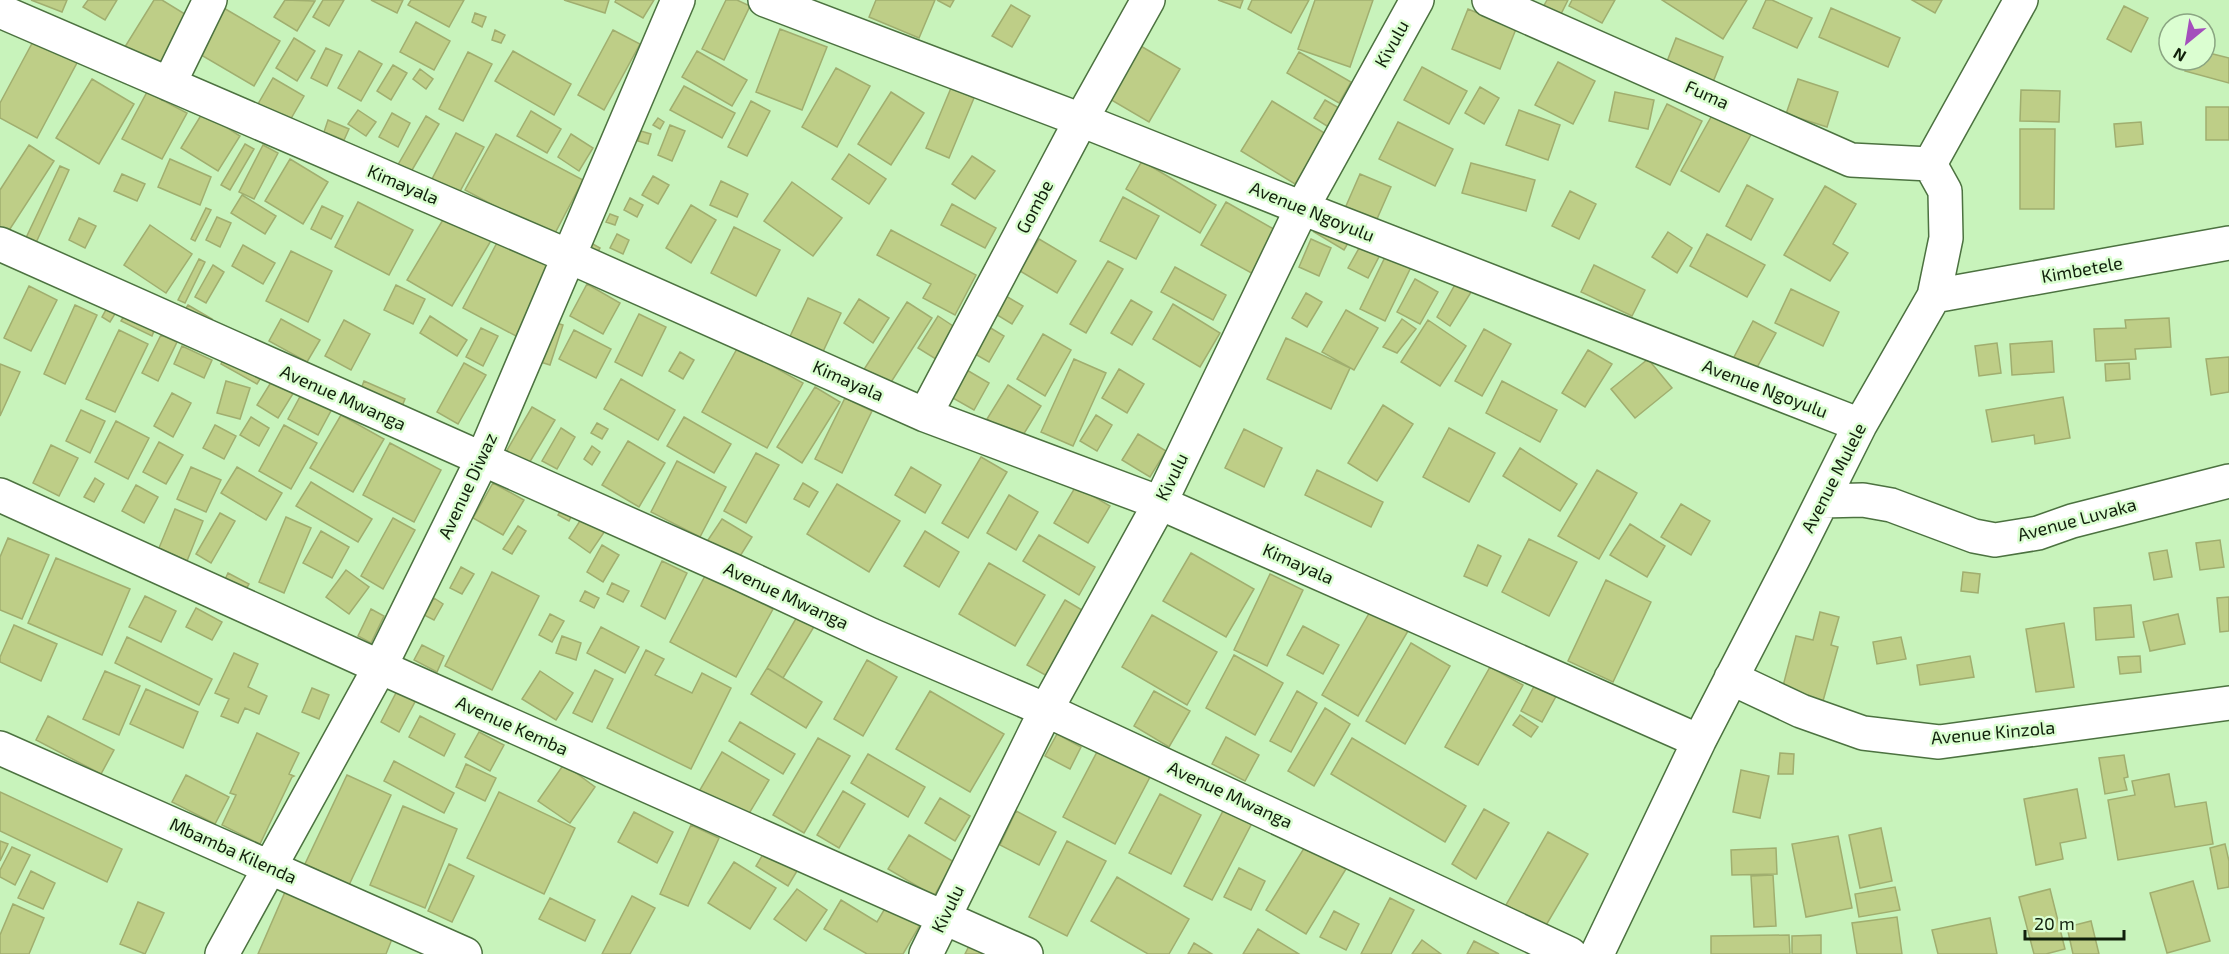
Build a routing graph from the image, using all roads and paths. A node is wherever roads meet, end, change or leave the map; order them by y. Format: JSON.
{"nodes":[{"id":1,"x":210,"y":0,"type":"edge"},
{"id":2,"x":678,"y":0,"type":"edge"},
{"id":3,"x":765,"y":0,"type":"edge"},
{"id":4,"x":1148,"y":0,"type":"edge"},
{"id":5,"x":1417,"y":0,"type":"edge"},
{"id":6,"x":1489,"y":0,"type":"edge"},
{"id":7,"x":2021,"y":0,"type":"edge"},
{"id":8,"x":0,"y":11,"type":"edge"},
{"id":9,"x":169,"y":84,"type":"junction"},
{"id":10,"x":1081,"y":120,"type":"junction"},
{"id":11,"x":1930,"y":164,"type":"junction"},
{"id":12,"x":1302,"y":208,"type":"junction"},
{"id":13,"x":2229,"y":243,"type":"edge"},
{"id":14,"x":0,"y":244,"type":"edge"},
{"id":15,"x":568,"y":256,"type":"junction"},
{"id":16,"x":1934,"y":296,"type":"junction"},
{"id":17,"x":925,"y":415,"type":"junction"},
{"id":18,"x":1860,"y":425,"type":"junction"},
{"id":19,"x":482,"y":460,"type":"junction"},
{"id":20,"x":2229,"y":481,"type":"edge"},
{"id":21,"x":0,"y":495,"type":"edge"},
{"id":22,"x":1822,"y":501,"type":"junction"},
{"id":23,"x":1160,"y":503,"type":"junction"},
{"id":24,"x":380,"y":667,"type":"junction"},
{"id":25,"x":1731,"y":678,"type":"junction"},
{"id":26,"x":2229,"y":703,"type":"edge"},
{"id":27,"x":1046,"y":710,"type":"junction"},
{"id":28,"x":1699,"y":741,"type":"junction"},
{"id":29,"x":0,"y":748,"type":"edge"},
{"id":30,"x":269,"y":866,"type":"junction"},
{"id":31,"x":944,"y":917,"type":"junction"},
{"id":32,"x":222,"y":954,"type":"edge"},
{"id":33,"x":465,"y":954,"type":"edge"},
{"id":34,"x":926,"y":954,"type":"edge"},
{"id":35,"x":1026,"y":954,"type":"edge"},
{"id":36,"x":1570,"y":954,"type":"edge"},
{"id":37,"x":1597,"y":954,"type":"edge"}],
"edges":[{"from":1,"to":9,"type":"street"},
{"from":2,"to":15,"type":"street","name":"Avenue Diwaz"},
{"from":3,"to":10,"type":"street","name":"Avenue Ngoyulu"},
{"from":4,"to":10,"type":"street","name":"Gombe"},
{"from":5,"to":12,"type":"street","name":"Kivulu"},
{"from":6,"to":11,"type":"street","name":"Fuma"},
{"from":7,"to":11,"type":"street"},
{"from":8,"to":9,"type":"street","name":"Kimayala"},
{"from":9,"to":15,"type":"street","name":"Kimayala"},
{"from":10,"to":12,"type":"street","name":"Avenue Ngoyulu"},
{"from":10,"to":17,"type":"street","name":"Gombe"},
{"from":11,"to":16,"type":"street","name":"Avenue Mulele"},
{"from":12,"to":18,"type":"street","name":"Avenue Ngoyulu"},
{"from":12,"to":23,"type":"street","name":"Kivulu"},
{"from":13,"to":16,"type":"street","name":"Kimbetele"},
{"from":14,"to":19,"type":"street","name":"Avenue Mwanga"},
{"from":15,"to":17,"type":"street","name":"Kimayala"},
{"from":15,"to":19,"type":"street","name":"Avenue Diwaz"},
{"from":16,"to":18,"type":"street","name":"Avenue Mulele"},
{"from":17,"to":23,"type":"street","name":"Kimayala"},
{"from":18,"to":22,"type":"street","name":"Avenue Mulele"},
{"from":19,"to":24,"type":"street","name":"Avenue Diwaz"},
{"from":19,"to":27,"type":"street","name":"Avenue Mwanga"},
{"from":20,"to":22,"type":"street","name":"Avenue Luvaka"},
{"from":21,"to":24,"type":"street","name":"Avenue Kemba"},
{"from":22,"to":25,"type":"street","name":"Avenue Mulele"},
{"from":23,"to":27,"type":"street","name":"Kivulu"},
{"from":23,"to":28,"type":"street","name":"Kimayala"},
{"from":24,"to":30,"type":"street","name":"Avenue Diwaz"},
{"from":24,"to":31,"type":"street","name":"Avenue Kemba"},
{"from":25,"to":26,"type":"street","name":"Avenue Kinzola"},
{"from":25,"to":28,"type":"street","name":"Avenue Mulele"},
{"from":27,"to":31,"type":"street","name":"Kivulu"},
{"from":27,"to":36,"type":"street","name":"Avenue Mwanga"},
{"from":28,"to":37,"type":"street","name":"Avenue Mulele"},
{"from":29,"to":30,"type":"street","name":"Mbamba Kilenda"},
{"from":30,"to":32,"type":"street","name":"Avenue Diwaz"},
{"from":30,"to":33,"type":"street","name":"Mbamba Kilenda"},
{"from":31,"to":34,"type":"street","name":"Kivulu"},
{"from":31,"to":35,"type":"street","name":"Avenue Kemba"}]}
